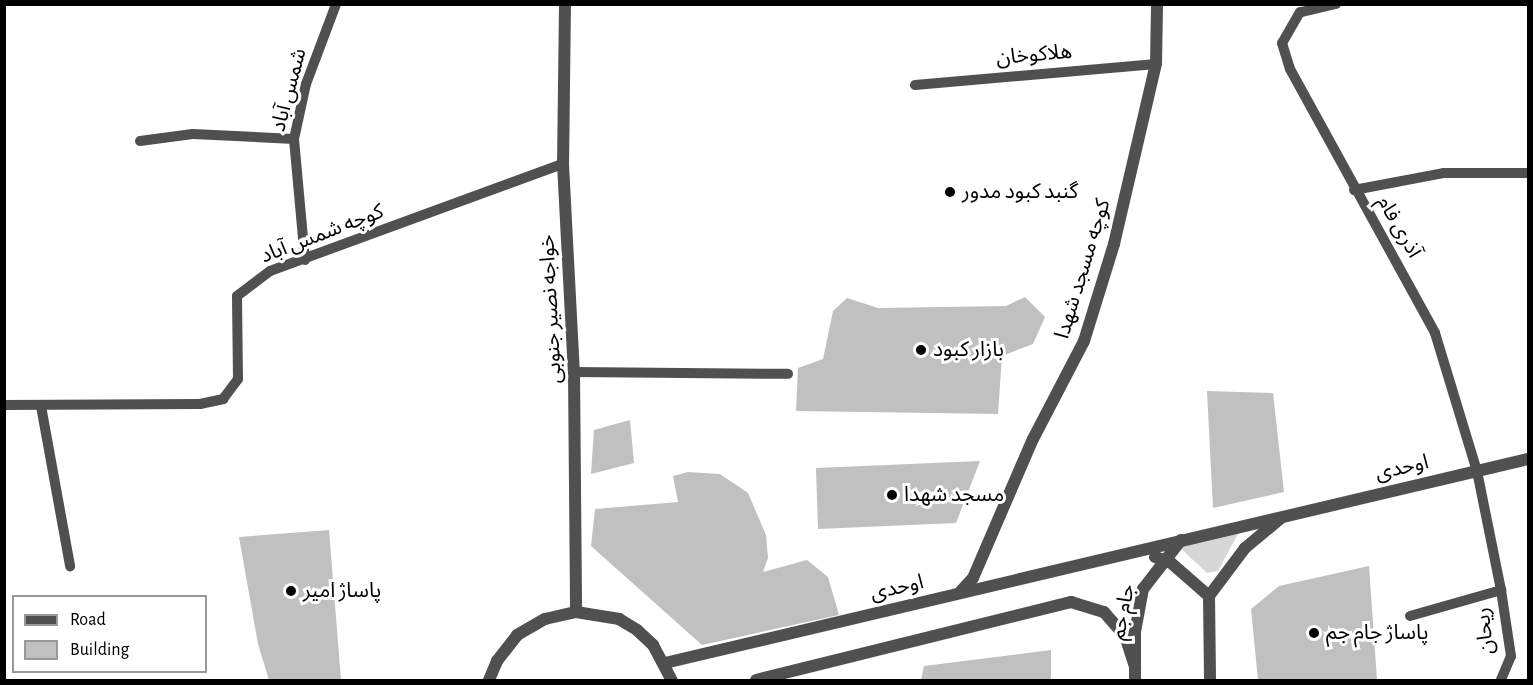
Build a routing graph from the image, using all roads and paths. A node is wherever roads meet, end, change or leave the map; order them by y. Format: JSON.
{"nodes":[{"id":1,"x":336,"y":4,"type":"edge"},
{"id":2,"x":565,"y":4,"type":"edge"},
{"id":3,"x":1156,"y":4,"type":"edge"},
{"id":4,"x":1336,"y":4,"type":"edge"},
{"id":5,"x":1156,"y":64,"type":"junction"},
{"id":6,"x":915,"y":85,"type":"dead end"},
{"id":7,"x":294,"y":139,"type":"junction"},
{"id":8,"x":140,"y":141,"type":"dead end"},
{"id":9,"x":563,"y":164,"type":"junction"},
{"id":10,"x":1528,"y":173,"type":"edge"},
{"id":11,"x":1354,"y":190,"type":"junction"},
{"id":12,"x":306,"y":260,"type":"junction"},
{"id":13,"x":574,"y":372,"type":"junction"},
{"id":14,"x":788,"y":374,"type":"dead end"},
{"id":15,"x":4,"y":405,"type":"edge"},
{"id":16,"x":41,"y":406,"type":"junction"},
{"id":17,"x":1528,"y":459,"type":"edge"},
{"id":18,"x":1478,"y":471,"type":"junction"},
{"id":19,"x":1284,"y":515,"type":"junction"},
{"id":20,"x":1181,"y":540,"type":"junction"},
{"id":21,"x":1138,"y":550,"type":"junction"},
{"id":22,"x":1162,"y":559,"type":"junction"},
{"id":23,"x":70,"y":566,"type":"dead end"},
{"id":24,"x":1501,"y":590,"type":"junction"},
{"id":25,"x":960,"y":592,"type":"junction"},
{"id":26,"x":1209,"y":597,"type":"junction"},
{"id":27,"x":576,"y":612,"type":"junction"},
{"id":28,"x":1410,"y":616,"type":"dead end"},
{"id":29,"x":665,"y":663,"type":"junction"},
{"id":30,"x":1135,"y":667,"type":"junction"},
{"id":31,"x":489,"y":681,"type":"edge"},
{"id":32,"x":672,"y":681,"type":"edge"},
{"id":33,"x":756,"y":681,"type":"edge"},
{"id":34,"x":1135,"y":681,"type":"edge"},
{"id":35,"x":1210,"y":681,"type":"edge"},
{"id":36,"x":1501,"y":681,"type":"edge"}],
"edges":[{"from":1,"to":7,"type":"lane","name":"شمس آباد"},
{"from":2,"to":9,"type":"street","name":"خواجه نصیر جنوبی"},
{"from":3,"to":5,"type":"street","name":"کوچه مسجد شهدا"},
{"from":4,"to":11,"type":"lane","name":"آذری فام"},
{"from":5,"to":6,"type":"lane","name":"هلاکوخان"},
{"from":5,"to":25,"type":"street","name":"کوچه مسجد شهدا"},
{"from":7,"to":8,"type":"lane"},
{"from":7,"to":12,"type":"lane","name":"شمس آباد"},
{"from":9,"to":12,"type":"lane","name":"کوچه شمس آباد"},
{"from":9,"to":13,"type":"street","name":"خواجه نصیر جنوبی"},
{"from":10,"to":11,"type":"lane"},
{"from":11,"to":18,"type":"lane","name":"آذری فام"},
{"from":12,"to":16,"type":"lane","name":"کوچه شمس آباد"},
{"from":13,"to":14,"type":"lane"},
{"from":13,"to":27,"type":"street","name":"خواجه نصیر جنوبی"},
{"from":15,"to":16,"type":"lane","name":"کوچه شمس آباد"},
{"from":16,"to":23,"type":"lane"},
{"from":17,"to":18,"type":"street","name":"اوحدی"},
{"from":18,"to":19,"type":"street","name":"اوحدی"},
{"from":18,"to":24,"type":"lane","name":"ریحان"},
{"from":19,"to":20,"type":"street","name":"اوحدی"},
{"from":19,"to":26,"type":"street","name":"اوحدی"},
{"from":20,"to":21,"type":"street","name":"اوحدی"},
{"from":20,"to":22,"type":"street","name":"جام جم"},
{"from":21,"to":22,"type":"street"},
{"from":21,"to":25,"type":"street","name":"اوحدی"},
{"from":22,"to":26,"type":"street"},
{"from":22,"to":30,"type":"street","name":"جام جم"},
{"from":24,"to":28,"type":"lane"},
{"from":24,"to":36,"type":"lane","name":"ریحان"},
{"from":25,"to":29,"type":"street","name":"اوحدی"},
{"from":26,"to":35,"type":"street"},
{"from":27,"to":29,"type":"street"},
{"from":27,"to":31,"type":"street"},
{"from":29,"to":32,"type":"street"},
{"from":30,"to":33,"type":"street","name":"جام جم"},
{"from":30,"to":34,"type":"street","name":"جام جم"}]}
